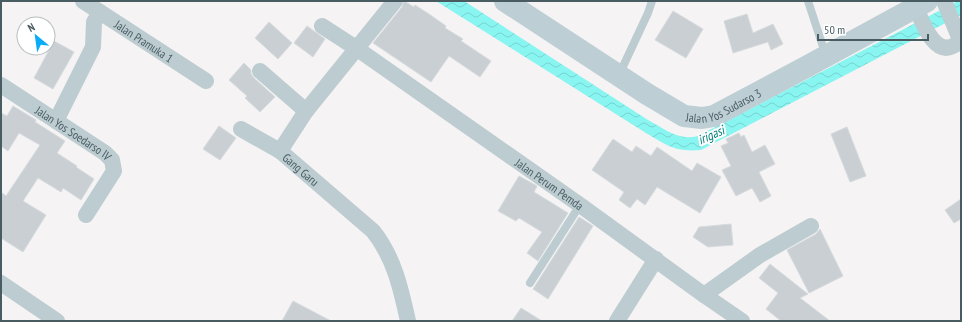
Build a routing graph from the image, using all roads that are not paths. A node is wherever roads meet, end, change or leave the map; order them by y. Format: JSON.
{"nodes":[{"id":1,"x":83,"y":1,"type":"edge"},
{"id":2,"x":395,"y":1,"type":"edge"},
{"id":3,"x":505,"y":1,"type":"edge"},
{"id":4,"x":652,"y":1,"type":"edge"},
{"id":5,"x":808,"y":1,"type":"edge"},
{"id":6,"x":931,"y":7,"type":"edge"},
{"id":7,"x":100,"y":12,"type":"junction"},
{"id":8,"x":322,"y":26,"type":"dead end"},
{"id":9,"x":356,"y":48,"type":"junction"},
{"id":10,"x":826,"y":57,"type":"junction"},
{"id":11,"x":260,"y":71,"type":"dead end"},
{"id":12,"x":618,"y":76,"type":"junction"},
{"id":13,"x":206,"y":81,"type":"dead end"},
{"id":14,"x":1,"y":85,"type":"edge"},
{"id":15,"x":306,"y":111,"type":"junction"},
{"id":16,"x":56,"y":121,"type":"junction"},
{"id":17,"x":242,"y":129,"type":"dead end"},
{"id":18,"x":280,"y":151,"type":"junction"},
{"id":19,"x":580,"y":205,"type":"junction"},
{"id":20,"x":86,"y":215,"type":"dead end"},
{"id":21,"x":811,"y":226,"type":"dead end"},
{"id":22,"x":656,"y":259,"type":"junction"},
{"id":23,"x":1,"y":283,"type":"edge"},
{"id":24,"x":530,"y":283,"type":"dead end"},
{"id":25,"x":704,"y":295,"type":"junction"},
{"id":26,"x":57,"y":321,"type":"edge"},
{"id":27,"x":408,"y":321,"type":"edge"},
{"id":28,"x":617,"y":321,"type":"edge"},
{"id":29,"x":742,"y":321,"type":"edge"}],
"edges":[{"from":1,"to":7,"type":"street","name":"Jalan Pramuka 1"},
{"from":2,"to":9,"type":"street","name":"Gang Garu"},
{"from":3,"to":12,"type":"street","name":"Jalan Yos Sudarso 3"},
{"from":4,"to":12,"type":"lane"},
{"from":5,"to":10,"type":"lane"},
{"from":6,"to":6,"type":"street"},
{"from":6,"to":10,"type":"street","name":"Jalan Yos Sudarso 3"},
{"from":7,"to":13,"type":"street","name":"Jalan Pramuka 1"},
{"from":7,"to":16,"type":"street"},
{"from":8,"to":9,"type":"street","name":"Jalan Perum Pemda"},
{"from":9,"to":15,"type":"street","name":"Gang Garu"},
{"from":9,"to":19,"type":"street","name":"Jalan Perum Pemda"},
{"from":10,"to":12,"type":"street","name":"Jalan Yos Sudarso 3"},
{"from":11,"to":15,"type":"street"},
{"from":14,"to":16,"type":"street","name":"Jalan Yos Soedarso IV"},
{"from":15,"to":18,"type":"street","name":"Gang Garu"},
{"from":16,"to":20,"type":"street","name":"Jalan Yos Soedarso IV"},
{"from":17,"to":18,"type":"street"},
{"from":18,"to":27,"type":"street","name":"Gang Garu"},
{"from":19,"to":22,"type":"street","name":"Jalan Perum Pemda"},
{"from":19,"to":24,"type":"lane"},
{"from":21,"to":25,"type":"street"},
{"from":22,"to":25,"type":"street","name":"Jalan Perum Pemda"},
{"from":22,"to":28,"type":"street"},
{"from":23,"to":26,"type":"street"},
{"from":25,"to":29,"type":"street","name":"Jalan Perum Pemda"}]}
